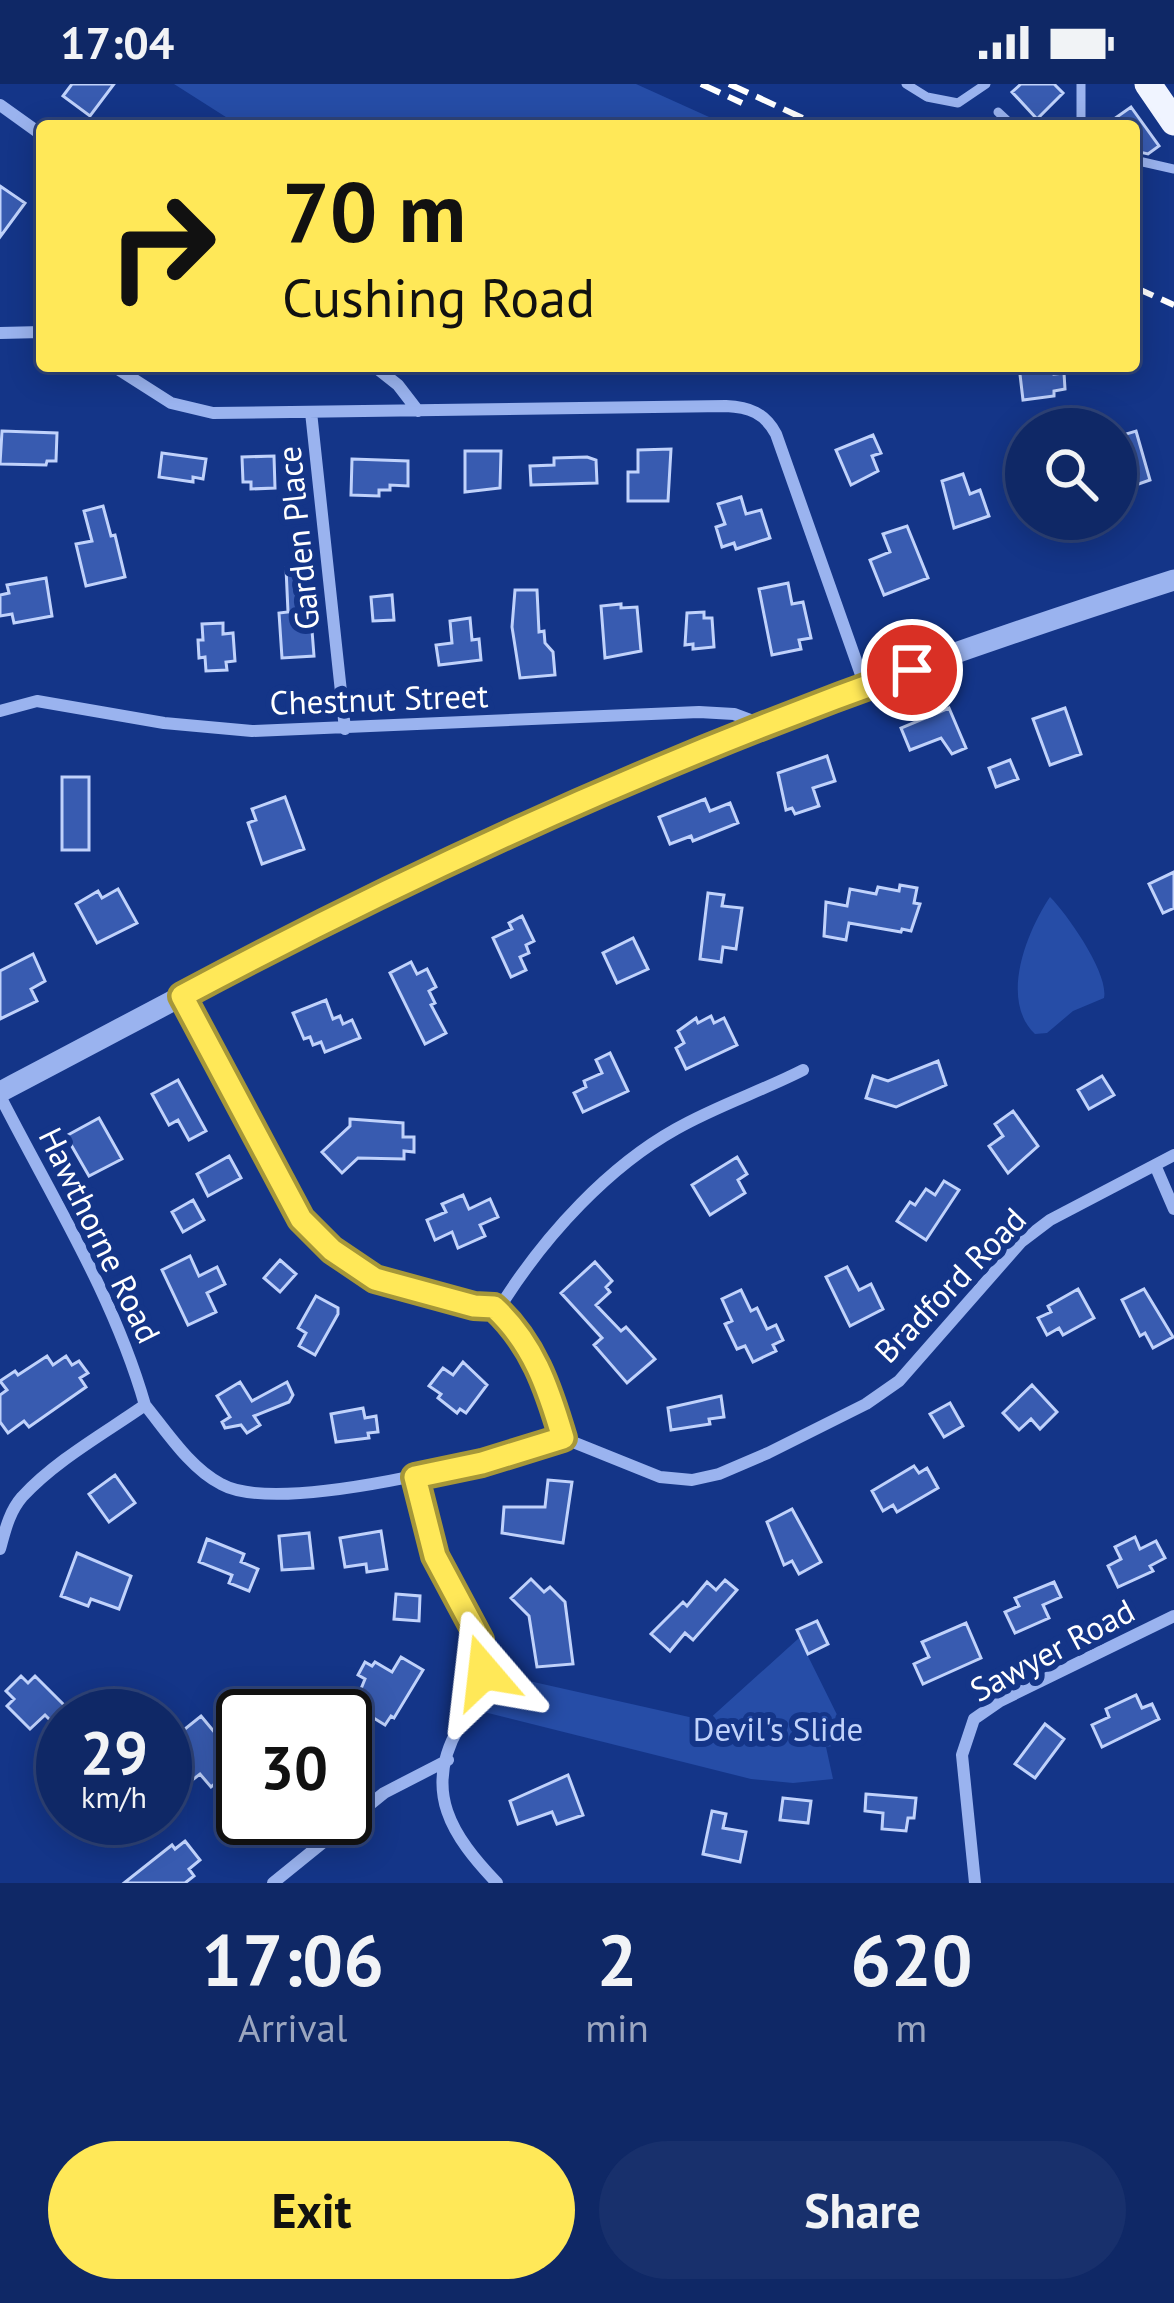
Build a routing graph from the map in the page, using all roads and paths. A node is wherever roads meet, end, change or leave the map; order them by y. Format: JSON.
{"nodes":[{"id":1,"x":906,"y":84,"type":"edge"},
{"id":2,"x":986,"y":84,"type":"edge"},
{"id":3,"x":1081,"y":84,"type":"edge"},
{"id":4,"x":1148,"y":84,"type":"edge"},
{"id":5,"x":0,"y":106,"type":"edge"},
{"id":6,"x":998,"y":112,"type":"dead end"},
{"id":7,"x":1007,"y":120,"type":"edge"},
{"id":8,"x":1081,"y":120,"type":"edge"},
{"id":9,"x":1174,"y":122,"type":"edge"},
{"id":10,"x":36,"y":131,"type":"edge"},
{"id":11,"x":1140,"y":161,"type":"edge"},
{"id":12,"x":1174,"y":169,"type":"edge"},
{"id":13,"x":36,"y":332,"type":"edge"},
{"id":14,"x":0,"y":333,"type":"edge"},
{"id":15,"x":122,"y":372,"type":"edge"},
{"id":16,"x":382,"y":372,"type":"edge"},
{"id":17,"x":418,"y":411,"type":"junction"},
{"id":18,"x":311,"y":412,"type":"junction"},
{"id":19,"x":1174,"y":580,"type":"edge"},
{"id":20,"x":865,"y":686,"type":"junction"},
{"id":21,"x":0,"y":711,"type":"edge"},
{"id":22,"x":761,"y":724,"type":"junction"},
{"id":23,"x":345,"y":729,"type":"junction"},
{"id":24,"x":182,"y":996,"type":"junction"},
{"id":25,"x":803,"y":1070,"type":"dead end"},
{"id":26,"x":0,"y":1094,"type":"edge"},
{"id":27,"x":1174,"y":1155,"type":"edge"},
{"id":28,"x":1155,"y":1165,"type":"junction"},
{"id":29,"x":1174,"y":1209,"type":"edge"},
{"id":30,"x":494,"y":1307,"type":"junction"},
{"id":31,"x":146,"y":1405,"type":"junction"},
{"id":32,"x":563,"y":1438,"type":"junction"},
{"id":33,"x":415,"y":1477,"type":"junction"},
{"id":34,"x":0,"y":1549,"type":"edge"},
{"id":35,"x":1174,"y":1616,"type":"edge"},
{"id":36,"x":448,"y":1760,"type":"junction"},
{"id":37,"x":273,"y":1883,"type":"edge"},
{"id":38,"x":497,"y":1883,"type":"edge"},
{"id":39,"x":975,"y":1883,"type":"edge"}],
"edges":[{"from":1,"to":2,"type":"lane"},
{"from":3,"to":8,"type":"lane"},
{"from":4,"to":9,"type":"highway"},
{"from":5,"to":10,"type":"street"},
{"from":6,"to":7,"type":"lane"},
{"from":11,"to":12,"type":"lane"},
{"from":13,"to":14,"type":"street"},
{"from":15,"to":18,"type":"street"},
{"from":16,"to":17,"type":"street"},
{"from":17,"to":18,"type":"street"},
{"from":17,"to":20,"type":"street"},
{"from":18,"to":23,"type":"street","name":"Garden Place"},
{"from":19,"to":20,"type":"street"},
{"from":20,"to":22,"type":"street"},
{"from":21,"to":23,"type":"street","name":"Chestnut Street"},
{"from":22,"to":23,"type":"street","name":"Chestnut Street"},
{"from":22,"to":24,"type":"street"},
{"from":24,"to":26,"type":"street"},
{"from":24,"to":30,"type":"street"},
{"from":25,"to":30,"type":"street"},
{"from":26,"to":31,"type":"street","name":"Hawthorne Road"},
{"from":27,"to":28,"type":"street","name":"Bradford Road"},
{"from":28,"to":29,"type":"street"},
{"from":28,"to":32,"type":"street","name":"Bradford Road"},
{"from":30,"to":32,"type":"street"},
{"from":31,"to":33,"type":"street"},
{"from":31,"to":34,"type":"street"},
{"from":32,"to":33,"type":"street"},
{"from":33,"to":36,"type":"street"},
{"from":35,"to":39,"type":"street","name":"Sawyer Road"},
{"from":36,"to":37,"type":"street"},
{"from":36,"to":38,"type":"street"}]}
